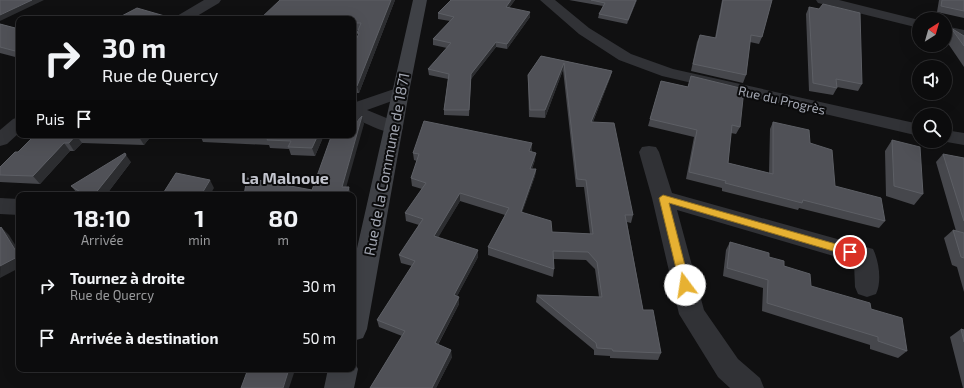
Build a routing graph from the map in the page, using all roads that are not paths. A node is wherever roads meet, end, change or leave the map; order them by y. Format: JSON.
{"nodes":[{"id":1,"x":214,"y":0,"type":"edge"},
{"id":2,"x":420,"y":0,"type":"edge"},
{"id":3,"x":547,"y":0,"type":"edge"},
{"id":4,"x":823,"y":0,"type":"edge"},
{"id":5,"x":850,"y":3,"type":"edge"},
{"id":6,"x":187,"y":16,"type":"edge"},
{"id":7,"x":912,"y":22,"type":"edge"},
{"id":8,"x":952,"y":32,"type":"edge"},
{"id":9,"x":964,"y":35,"type":"edge"},
{"id":10,"x":400,"y":92,"type":"junction"},
{"id":11,"x":356,"y":109,"type":"edge"},
{"id":12,"x":356,"y":111,"type":"edge"},
{"id":13,"x":16,"y":126,"type":"edge"},
{"id":14,"x":394,"y":128,"type":"junction"},
{"id":15,"x":912,"y":128,"type":"edge"},
{"id":16,"x":952,"y":137,"type":"edge"},
{"id":17,"x":964,"y":139,"type":"edge"},
{"id":18,"x":0,"y":140,"type":"edge"},
{"id":19,"x":649,"y":152,"type":"dead end"},
{"id":20,"x":663,"y":198,"type":"junction"},
{"id":21,"x":0,"y":206,"type":"edge"},
{"id":22,"x":16,"y":207,"type":"edge"},
{"id":23,"x":867,"y":287,"type":"dead end"},
{"id":24,"x":356,"y":314,"type":"edge"},
{"id":25,"x":342,"y":372,"type":"edge"},
{"id":26,"x":339,"y":388,"type":"edge"},
{"id":27,"x":750,"y":388,"type":"edge"}],
"edges":[{"from":1,"to":6,"type":"street"},
{"from":2,"to":10,"type":"street","name":"Rue de la Commune de 1871"},
{"from":3,"to":15,"type":"street","name":"Rue du Progrès"},
{"from":4,"to":5,"type":"street"},
{"from":5,"to":7,"type":"street"},
{"from":8,"to":9,"type":"street"},
{"from":10,"to":11,"type":"street"},
{"from":10,"to":14,"type":"street","name":"Rue de la Commune de 1871"},
{"from":12,"to":14,"type":"street"},
{"from":13,"to":18,"type":"street"},
{"from":14,"to":24,"type":"street","name":"Rue de la Commune de 1871"},
{"from":16,"to":17,"type":"street"},
{"from":19,"to":20,"type":"street"},
{"from":20,"to":23,"type":"street"},
{"from":20,"to":27,"type":"street"},
{"from":21,"to":22,"type":"street"},
{"from":25,"to":26,"type":"street"}]}
